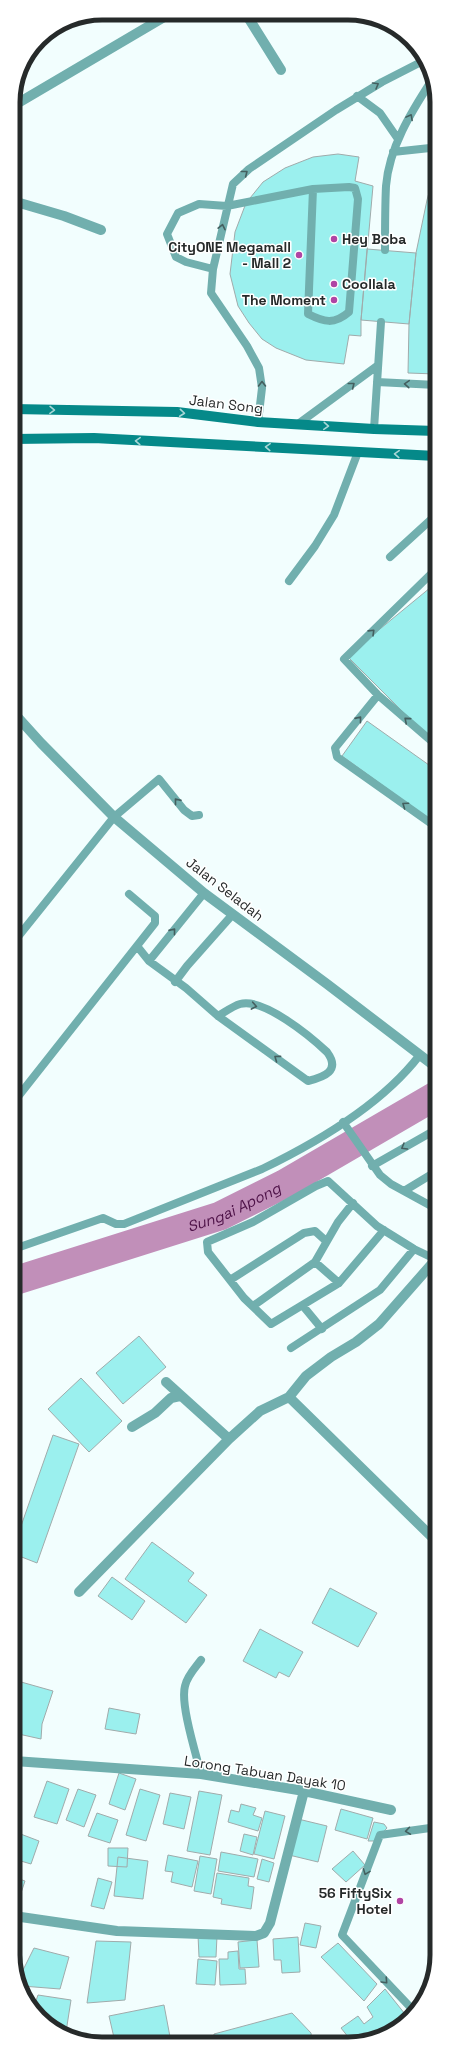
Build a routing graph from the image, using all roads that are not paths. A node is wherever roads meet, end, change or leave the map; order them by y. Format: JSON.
{"nodes":[{"id":1,"x":161,"y":20,"type":"edge"},
{"id":2,"x":250,"y":20,"type":"edge"},
{"id":3,"x":420,"y":63,"type":"edge"},
{"id":4,"x":281,"y":70,"type":"dead end"},
{"id":5,"x":428,"y":87,"type":"edge"},
{"id":6,"x":357,"y":96,"type":"junction"},
{"id":7,"x":20,"y":102,"type":"edge"},
{"id":8,"x":398,"y":139,"type":"junction"},
{"id":9,"x":430,"y":148,"type":"edge"},
{"id":10,"x":393,"y":152,"type":"junction"},
{"id":11,"x":313,"y":189,"type":"junction"},
{"id":12,"x":20,"y":203,"type":"edge"},
{"id":13,"x":227,"y":206,"type":"junction"},
{"id":14,"x":101,"y":230,"type":"dead end"},
{"id":15,"x":384,"y":250,"type":"dead end"},
{"id":16,"x":213,"y":268,"type":"junction"},
{"id":17,"x":380,"y":322,"type":"dead end"},
{"id":18,"x":377,"y":366,"type":"junction"},
{"id":19,"x":377,"y":382,"type":"junction"},
{"id":20,"x":430,"y":385,"type":"edge"},
{"id":21,"x":20,"y":409,"type":"edge"},
{"id":22,"x":258,"y":422,"type":"junction"},
{"id":23,"x":298,"y":424,"type":"junction"},
{"id":24,"x":374,"y":429,"type":"junction"},
{"id":25,"x":430,"y":431,"type":"edge"},
{"id":26,"x":20,"y":439,"type":"edge"},
{"id":27,"x":358,"y":452,"type":"junction"},
{"id":28,"x":430,"y":456,"type":"edge"},
{"id":29,"x":430,"y":520,"type":"edge"},
{"id":30,"x":390,"y":557,"type":"dead end"},
{"id":31,"x":430,"y":575,"type":"edge"},
{"id":32,"x":290,"y":581,"type":"dead end"},
{"id":33,"x":378,"y":695,"type":"junction"},
{"id":34,"x":20,"y":720,"type":"edge"},
{"id":35,"x":430,"y":740,"type":"edge"},
{"id":36,"x":199,"y":815,"type":"dead end"},
{"id":37,"x":114,"y":817,"type":"junction"},
{"id":38,"x":430,"y":823,"type":"edge"},
{"id":39,"x":204,"y":893,"type":"junction"},
{"id":40,"x":130,"y":894,"type":"dead end"},
{"id":41,"x":233,"y":914,"type":"junction"},
{"id":42,"x":20,"y":934,"type":"edge"},
{"id":43,"x":137,"y":946,"type":"junction"},
{"id":44,"x":149,"y":961,"type":"junction"},
{"id":45,"x":176,"y":982,"type":"junction"},
{"id":46,"x":218,"y":1016,"type":"junction"},
{"id":47,"x":419,"y":1056,"type":"junction"},
{"id":48,"x":430,"y":1063,"type":"edge"},
{"id":49,"x":20,"y":1095,"type":"edge"},
{"id":50,"x":343,"y":1123,"type":"junction"},
{"id":51,"x":430,"y":1133,"type":"edge"},
{"id":52,"x":372,"y":1166,"type":"junction"},
{"id":53,"x":430,"y":1175,"type":"edge"},
{"id":54,"x":404,"y":1192,"type":"junction"},
{"id":55,"x":353,"y":1204,"type":"junction"},
{"id":56,"x":430,"y":1205,"type":"edge"},
{"id":57,"x":384,"y":1230,"type":"junction"},
{"id":58,"x":326,"y":1241,"type":"junction"},
{"id":59,"x":20,"y":1247,"type":"edge"},
{"id":60,"x":414,"y":1249,"type":"junction"},
{"id":61,"x":430,"y":1256,"type":"edge"},
{"id":62,"x":315,"y":1262,"type":"junction"},
{"id":63,"x":430,"y":1265,"type":"edge"},
{"id":64,"x":230,"y":1280,"type":"junction"},
{"id":65,"x":339,"y":1283,"type":"junction"},
{"id":66,"x":253,"y":1306,"type":"junction"},
{"id":67,"x":303,"y":1306,"type":"junction"},
{"id":68,"x":322,"y":1329,"type":"junction"},
{"id":69,"x":290,"y":1348,"type":"dead end"},
{"id":70,"x":166,"y":1382,"type":"dead end"},
{"id":71,"x":180,"y":1396,"type":"junction"},
{"id":72,"x":289,"y":1397,"type":"junction"},
{"id":73,"x":132,"y":1427,"type":"dead end"},
{"id":74,"x":229,"y":1439,"type":"junction"},
{"id":75,"x":430,"y":1535,"type":"edge"},
{"id":76,"x":79,"y":1592,"type":"dead end"},
{"id":77,"x":202,"y":1660,"type":"dead end"},
{"id":78,"x":20,"y":1761,"type":"edge"},
{"id":79,"x":201,"y":1774,"type":"junction"},
{"id":80,"x":304,"y":1791,"type":"junction"},
{"id":81,"x":391,"y":1810,"type":"dead end"},
{"id":82,"x":430,"y":1828,"type":"edge"},
{"id":83,"x":20,"y":1917,"type":"edge"},
{"id":84,"x":411,"y":2008,"type":"edge"}],
"edges":[{"from":1,"to":7,"type":"street"},
{"from":2,"to":4,"type":"street"},
{"from":6,"to":3,"type":"lane","one_way":true},
{"from":8,"to":5,"type":"lane","one_way":true},
{"from":6,"to":8,"type":"lane"},
{"from":13,"to":6,"type":"lane","one_way":true},
{"from":8,"to":10,"type":"lane"},
{"from":9,"to":10,"type":"lane"},
{"from":10,"to":15,"type":"lane"},
{"from":11,"to":11,"type":"lane"},
{"from":11,"to":13,"type":"lane"},
{"from":12,"to":14,"type":"street"},
{"from":16,"to":13,"type":"lane","one_way":true},
{"from":13,"to":16,"type":"lane"},
{"from":22,"to":16,"type":"lane","one_way":true},
{"from":17,"to":18,"type":"lane"},
{"from":18,"to":19,"type":"lane"},
{"from":23,"to":18,"type":"lane","one_way":true},
{"from":20,"to":19,"type":"lane","one_way":true},
{"from":19,"to":24,"type":"lane"},
{"from":21,"to":22,"type":"main road","name":"Jalan Song","one_way":true},
{"from":22,"to":23,"type":"main road","name":"Jalan Song"},
{"from":23,"to":24,"type":"main road","name":"Jalan Song","one_way":true},
{"from":24,"to":25,"type":"main road","name":"Jalan Song"},
{"from":27,"to":26,"type":"main road","one_way":true},
{"from":28,"to":27,"type":"main road","one_way":true},
{"from":27,"to":32,"type":"lane"},
{"from":29,"to":30,"type":"lane"},
{"from":33,"to":31,"type":"lane","one_way":true},
{"from":35,"to":33,"type":"lane","one_way":true},
{"from":38,"to":33,"type":"lane","one_way":true},
{"from":34,"to":37,"type":"street","name":"Jalan Seladah"},
{"from":36,"to":37,"type":"lane","one_way":true},
{"from":37,"to":39,"type":"street","name":"Jalan Seladah"},
{"from":37,"to":42,"type":"lane"},
{"from":39,"to":41,"type":"street","name":"Jalan Seladah"},
{"from":44,"to":39,"type":"lane","one_way":true},
{"from":40,"to":43,"type":"lane"},
{"from":41,"to":45,"type":"lane"},
{"from":41,"to":47,"type":"street","name":"Jalan Seladah"},
{"from":43,"to":44,"type":"lane"},
{"from":43,"to":49,"type":"lane"},
{"from":44,"to":45,"type":"lane"},
{"from":45,"to":46,"type":"lane"},
{"from":46,"to":46,"type":"lane","one_way":true},
{"from":47,"to":48,"type":"street","name":"Jalan Seladah"},
{"from":47,"to":50,"type":"lane"},
{"from":50,"to":52,"type":"lane"},
{"from":50,"to":59,"type":"lane"},
{"from":51,"to":52,"type":"lane","one_way":true},
{"from":52,"to":54,"type":"lane"},
{"from":53,"to":54,"type":"lane"},
{"from":54,"to":56,"type":"lane"},
{"from":55,"to":57,"type":"lane"},
{"from":55,"to":58,"type":"lane"},
{"from":55,"to":64,"type":"lane"},
{"from":57,"to":60,"type":"lane"},
{"from":57,"to":65,"type":"lane"},
{"from":58,"to":62,"type":"lane"},
{"from":58,"to":64,"type":"lane"},
{"from":60,"to":61,"type":"lane"},
{"from":60,"to":68,"type":"lane"},
{"from":62,"to":65,"type":"lane"},
{"from":62,"to":66,"type":"lane"},
{"from":63,"to":72,"type":"street"},
{"from":64,"to":66,"type":"lane"},
{"from":65,"to":67,"type":"lane"},
{"from":66,"to":67,"type":"lane"},
{"from":67,"to":68,"type":"lane"},
{"from":68,"to":69,"type":"lane"},
{"from":70,"to":71,"type":"street"},
{"from":71,"to":73,"type":"street"},
{"from":71,"to":74,"type":"street"},
{"from":72,"to":74,"type":"street"},
{"from":72,"to":75,"type":"street"},
{"from":74,"to":76,"type":"street"},
{"from":77,"to":79,"type":"lane"},
{"from":78,"to":79,"type":"street","name":"Lorong Tabuan Dayak 10"},
{"from":79,"to":80,"type":"street","name":"Lorong Tabuan Dayak 10"},
{"from":80,"to":81,"type":"street","name":"Lorong Tabuan Dayak 10"},
{"from":80,"to":83,"type":"street"},
{"from":82,"to":84,"type":"lane","one_way":true}]}
